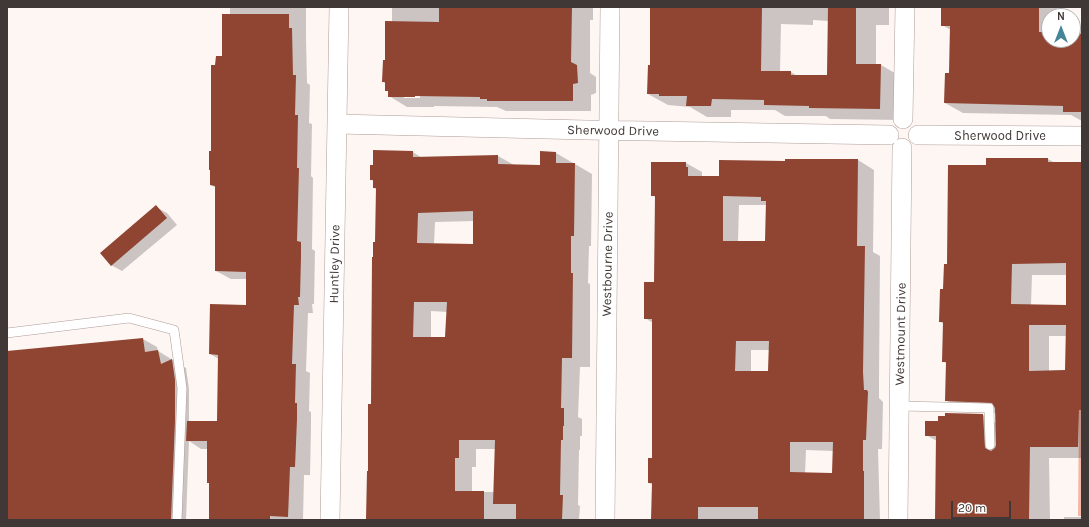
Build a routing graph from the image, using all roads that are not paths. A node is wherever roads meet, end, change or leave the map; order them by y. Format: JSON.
{"nodes":[{"id":1,"x":339,"y":7,"type":"edge"},
{"id":2,"x":610,"y":7,"type":"edge"},
{"id":3,"x":905,"y":7,"type":"edge"},
{"id":4,"x":903,"y":119,"type":"junction"},
{"id":5,"x":337,"y":124,"type":"junction"},
{"id":6,"x":609,"y":131,"type":"junction"},
{"id":7,"x":889,"y":135,"type":"junction"},
{"id":8,"x":918,"y":135,"type":"junction"},
{"id":9,"x":1082,"y":136,"type":"edge"},
{"id":10,"x":902,"y":148,"type":"junction"},
{"id":11,"x":7,"y":333,"type":"edge"},
{"id":12,"x":900,"y":406,"type":"junction"},
{"id":13,"x":990,"y":445,"type":"dead end"},
{"id":14,"x":177,"y":520,"type":"edge"},
{"id":15,"x":330,"y":520,"type":"edge"},
{"id":16,"x":605,"y":520,"type":"edge"},
{"id":17,"x":898,"y":520,"type":"edge"}],
"edges":[{"from":1,"to":5,"type":"street","name":"Huntley Drive"},
{"from":2,"to":6,"type":"street","name":"Westbourne Drive"},
{"from":3,"to":4,"type":"street"},
{"from":4,"to":7,"type":"street"},
{"from":4,"to":8,"type":"street"},
{"from":5,"to":6,"type":"street","name":"Sherwood Drive"},
{"from":5,"to":15,"type":"street","name":"Huntley Drive"},
{"from":6,"to":7,"type":"street","name":"Sherwood Drive"},
{"from":6,"to":16,"type":"street","name":"Westbourne Drive"},
{"from":7,"to":10,"type":"street"},
{"from":8,"to":9,"type":"street","name":"Sherwood Drive"},
{"from":8,"to":10,"type":"street"},
{"from":10,"to":12,"type":"street","name":"Westmount Drive"},
{"from":11,"to":14,"type":"lane"},
{"from":12,"to":13,"type":"lane"},
{"from":12,"to":17,"type":"street","name":"Westmount Drive"}]}
